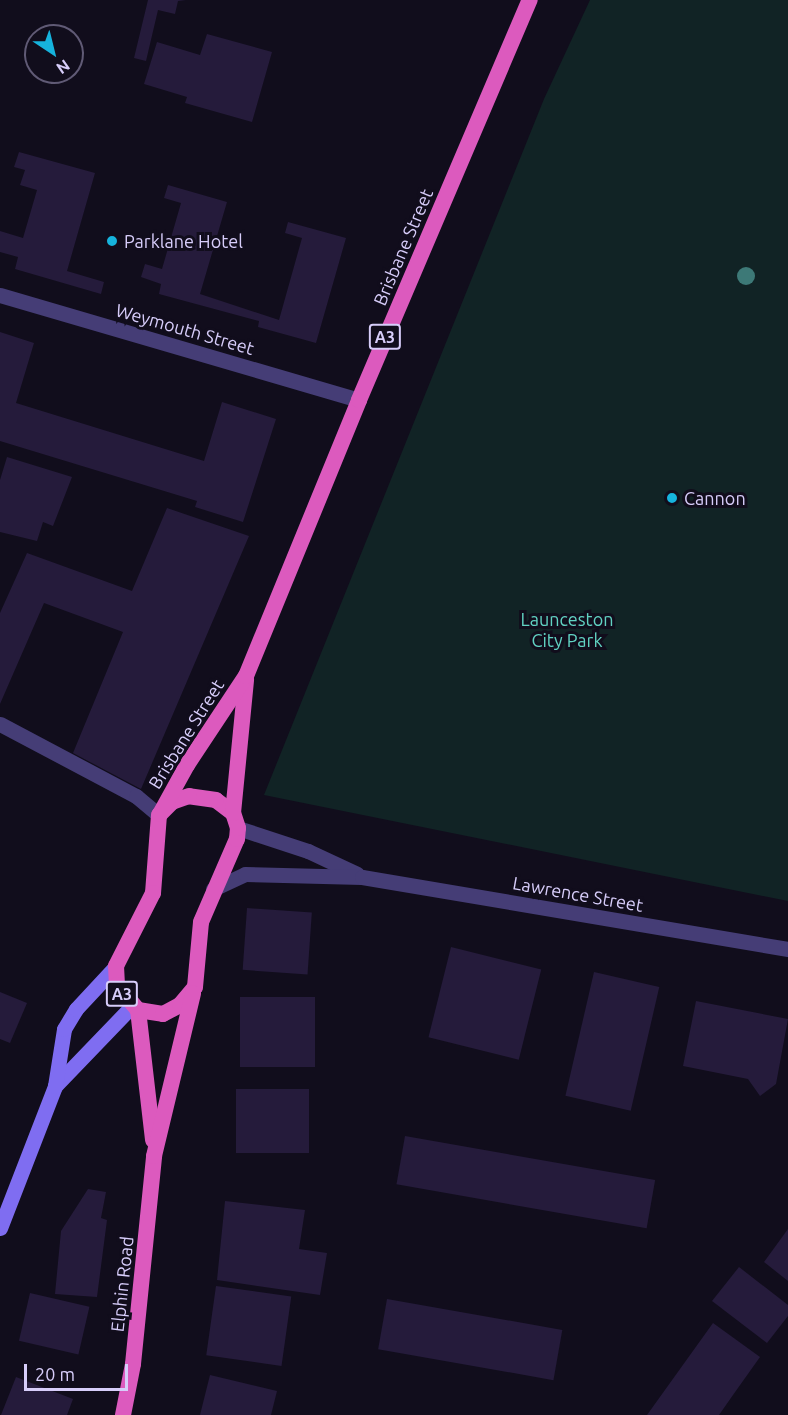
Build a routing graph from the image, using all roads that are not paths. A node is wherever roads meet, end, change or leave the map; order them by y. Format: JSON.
{"nodes":[{"id":1,"x":530,"y":0,"type":"edge"},
{"id":2,"x":0,"y":295,"type":"edge"},
{"id":3,"x":358,"y":400,"type":"junction"},
{"id":4,"x":246,"y":676,"type":"junction"},
{"id":5,"x":0,"y":724,"type":"edge"},
{"id":6,"x":160,"y":815,"type":"junction"},
{"id":7,"x":236,"y":820,"type":"junction"},
{"id":8,"x":362,"y":877,"type":"junction"},
{"id":9,"x":213,"y":889,"type":"junction"},
{"id":10,"x":788,"y":949,"type":"edge"},
{"id":11,"x":116,"y":966,"type":"junction"},
{"id":12,"x":195,"y":987,"type":"junction"},
{"id":13,"x":135,"y":1008,"type":"junction"},
{"id":14,"x":55,"y":1086,"type":"junction"},
{"id":15,"x":154,"y":1156,"type":"junction"},
{"id":16,"x":0,"y":1228,"type":"edge"},
{"id":17,"x":123,"y":1415,"type":"edge"}],
"edges":[{"from":1,"to":3,"type":"highway","name":"Brisbane Street","number":"A3"},
{"from":2,"to":3,"type":"street","name":"Weymouth Street"},
{"from":3,"to":4,"type":"highway","name":"Brisbane Street","number":"A3"},
{"from":4,"to":6,"type":"highway","name":"Brisbane Street","number":"A3"},
{"from":4,"to":7,"type":"highway","name":"Brisbane Street","number":"A3"},
{"from":5,"to":6,"type":"street"},
{"from":6,"to":7,"type":"highway"},
{"from":6,"to":11,"type":"highway","number":"A3"},
{"from":7,"to":8,"type":"street","name":"Lawrence Street"},
{"from":7,"to":9,"type":"highway","number":"A3"},
{"from":8,"to":9,"type":"street","name":"Lawrence Street"},
{"from":8,"to":10,"type":"street","name":"Lawrence Street"},
{"from":9,"to":12,"type":"highway","number":"A3"},
{"from":11,"to":13,"type":"highway","number":"A3"},
{"from":11,"to":14,"type":"main road"},
{"from":12,"to":13,"type":"highway","number":"A3"},
{"from":12,"to":15,"type":"highway","name":"Elphin Road","number":"A3"},
{"from":13,"to":14,"type":"main road"},
{"from":13,"to":15,"type":"highway","name":"Elphin Road","number":"A3"},
{"from":14,"to":16,"type":"main road"},
{"from":15,"to":17,"type":"highway","name":"Elphin Road","number":"A3"}]}
